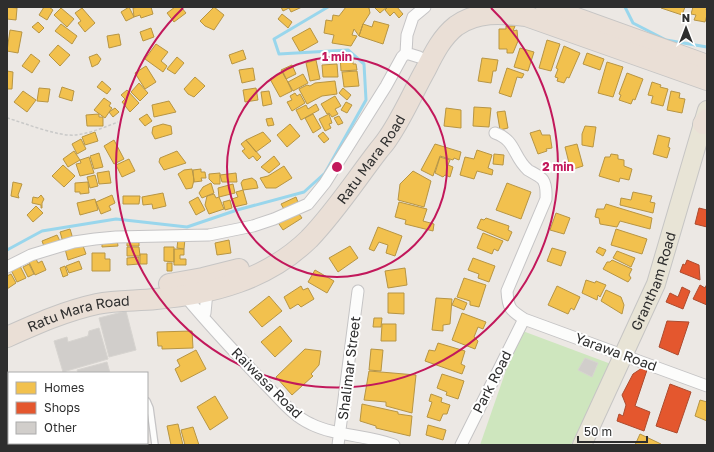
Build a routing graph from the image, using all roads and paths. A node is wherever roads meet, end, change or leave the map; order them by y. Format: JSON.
{"nodes":[{"id":1,"x":425,"y":7,"type":"edge"},
{"id":2,"x":464,"y":7,"type":"edge"},
{"id":3,"x":546,"y":7,"type":"edge"},
{"id":4,"x":412,"y":55,"type":"junction"},
{"id":5,"x":707,"y":65,"type":"edge"},
{"id":6,"x":707,"y":80,"type":"edge"},
{"id":7,"x":7,"y":118,"type":"edge"},
{"id":8,"x":706,"y":118,"type":"edge"},
{"id":9,"x":118,"y":122,"type":"dead end"},
{"id":10,"x":495,"y":134,"type":"dead end"},
{"id":11,"x":7,"y":267,"type":"edge"},
{"id":12,"x":358,"y":291,"type":"dead end"},
{"id":13,"x":207,"y":292,"type":"junction"},
{"id":14,"x":185,"y":296,"type":"junction"},
{"id":15,"x":203,"y":316,"type":"junction"},
{"id":16,"x":524,"y":319,"type":"junction"},
{"id":17,"x":7,"y":324,"type":"edge"},
{"id":18,"x":7,"y":337,"type":"edge"},
{"id":19,"x":624,"y":355,"type":"junction"},
{"id":20,"x":707,"y":386,"type":"edge"},
{"id":21,"x":148,"y":403,"type":"edge"},
{"id":22,"x":341,"y":433,"type":"junction"},
{"id":23,"x":155,"y":445,"type":"edge"},
{"id":24,"x":338,"y":445,"type":"edge"},
{"id":25,"x":394,"y":445,"type":"edge"},
{"id":26,"x":461,"y":445,"type":"edge"},
{"id":27,"x":582,"y":445,"type":"edge"}],
"edges":[{"from":1,"to":4,"type":"street"},
{"from":2,"to":4,"type":"highway","name":"Ratu Mara Road"},
{"from":3,"to":5,"type":"highway"},
{"from":4,"to":11,"type":"street"},
{"from":4,"to":17,"type":"highway","name":"Ratu Mara Road"},
{"from":6,"to":13,"type":"highway","name":"Ratu Mara Road"},
{"from":7,"to":9,"type":"path"},
{"from":8,"to":19,"type":"main road","name":"Grantham Road"},
{"from":10,"to":16,"type":"street"},
{"from":12,"to":22,"type":"street","name":"Shalimar Street"},
{"from":13,"to":14,"type":"highway","name":"Ratu Mara Road"},
{"from":13,"to":15,"type":"street"},
{"from":14,"to":15,"type":"street","name":"Raiwasa Road"},
{"from":14,"to":18,"type":"highway","name":"Ratu Mara Road"},
{"from":15,"to":22,"type":"street","name":"Raiwasa Road"},
{"from":16,"to":19,"type":"street","name":"Yarawa Road"},
{"from":16,"to":26,"type":"street","name":"Park Road"},
{"from":19,"to":20,"type":"street","name":"Yarawa Road"},
{"from":19,"to":27,"type":"main road","name":"Grantham Road"},
{"from":21,"to":23,"type":"lane"},
{"from":22,"to":24,"type":"street","name":"Shalimar Street"},
{"from":22,"to":25,"type":"street","name":"Raiwasa Road"}]}
